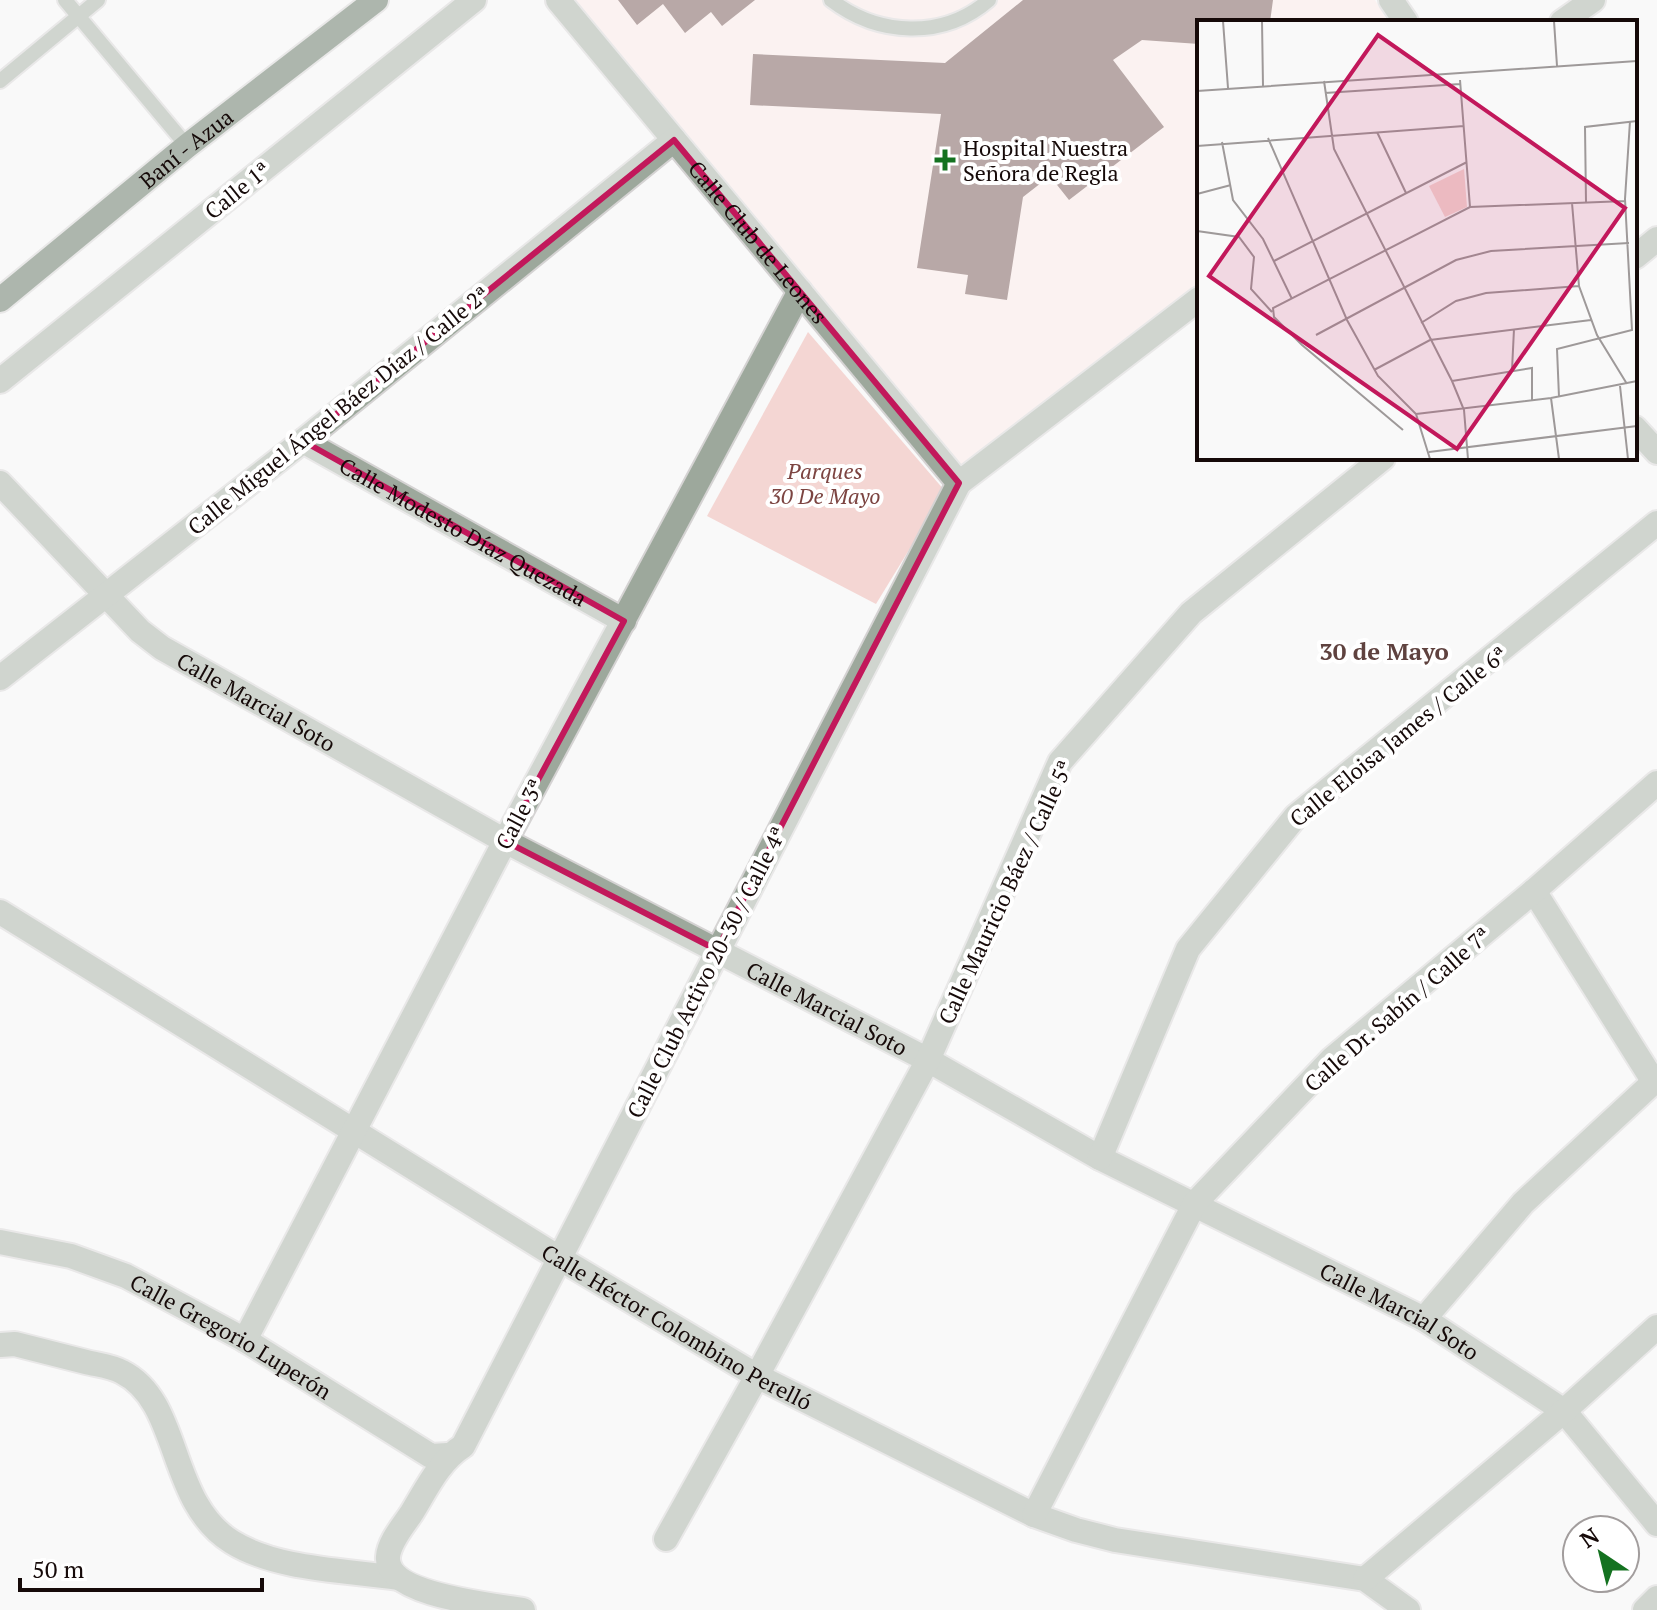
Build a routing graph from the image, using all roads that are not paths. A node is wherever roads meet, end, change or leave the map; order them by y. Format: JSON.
{"nodes":[{"id":1,"x":65,"y":0,"type":"edge"},
{"id":2,"x":98,"y":0,"type":"edge"},
{"id":3,"x":376,"y":0,"type":"edge"},
{"id":4,"x":474,"y":0,"type":"edge"},
{"id":5,"x":558,"y":0,"type":"edge"},
{"id":6,"x":831,"y":0,"type":"edge"},
{"id":7,"x":989,"y":0,"type":"edge"},
{"id":8,"x":1391,"y":0,"type":"edge"},
{"id":9,"x":1593,"y":0,"type":"edge"},
{"id":10,"x":78,"y":16,"type":"junction"},
{"id":11,"x":1405,"y":20,"type":"edge"},
{"id":12,"x":1565,"y":20,"type":"edge"},
{"id":13,"x":0,"y":81,"type":"edge"},
{"id":14,"x":674,"y":140,"type":"junction"},
{"id":15,"x":187,"y":146,"type":"junction"},
{"id":16,"x":1657,"y":239,"type":"edge"},
{"id":17,"x":1637,"y":255,"type":"edge"},
{"id":18,"x":800,"y":291,"type":"junction"},
{"id":19,"x":0,"y":300,"type":"edge"},
{"id":20,"x":1197,"y":301,"type":"edge"},
{"id":21,"x":0,"y":381,"type":"edge"},
{"id":22,"x":1637,"y":430,"type":"edge"},
{"id":23,"x":303,"y":441,"type":"junction"},
{"id":24,"x":1657,"y":452,"type":"edge"},
{"id":25,"x":1381,"y":460,"type":"edge"},
{"id":26,"x":0,"y":483,"type":"edge"},
{"id":27,"x":959,"y":483,"type":"junction"},
{"id":28,"x":1657,"y":523,"type":"edge"},
{"id":29,"x":106,"y":594,"type":"junction"},
{"id":30,"x":624,"y":621,"type":"junction"},
{"id":31,"x":0,"y":678,"type":"edge"},
{"id":32,"x":1657,"y":783,"type":"edge"},
{"id":33,"x":505,"y":841,"type":"junction"},
{"id":34,"x":1534,"y":891,"type":"junction"},
{"id":35,"x":0,"y":912,"type":"edge"},
{"id":36,"x":717,"y":950,"type":"junction"},
{"id":37,"x":928,"y":1060,"type":"junction"},
{"id":38,"x":1655,"y":1080,"type":"edge"},
{"id":39,"x":355,"y":1130,"type":"junction"},
{"id":40,"x":1100,"y":1158,"type":"junction"},
{"id":41,"x":1195,"y":1203,"type":"junction"},
{"id":42,"x":0,"y":1242,"type":"edge"},
{"id":43,"x":559,"y":1258,"type":"junction"},
{"id":44,"x":1424,"y":1319,"type":"junction"},
{"id":45,"x":1657,"y":1327,"type":"edge"},
{"id":46,"x":245,"y":1340,"type":"junction"},
{"id":47,"x":0,"y":1345,"type":"edge"},
{"id":48,"x":757,"y":1376,"type":"junction"},
{"id":49,"x":1564,"y":1411,"type":"junction"},
{"id":50,"x":448,"y":1455,"type":"junction"},
{"id":51,"x":1034,"y":1515,"type":"junction"},
{"id":52,"x":1657,"y":1524,"type":"edge"},
{"id":53,"x":666,"y":1539,"type":"dead end"},
{"id":54,"x":398,"y":1578,"type":"junction"},
{"id":55,"x":1365,"y":1579,"type":"junction"},
{"id":56,"x":1657,"y":1598,"type":"edge"},
{"id":57,"x":523,"y":1610,"type":"edge"},
{"id":58,"x":1408,"y":1610,"type":"edge"},
{"id":59,"x":1645,"y":1610,"type":"edge"}],
"edges":[{"from":1,"to":10,"type":"lane"},
{"from":2,"to":10,"type":"lane"},
{"from":3,"to":15,"type":"main road","name":"Baní - Azua"},
{"from":4,"to":21,"type":"street","name":"Calle 1ª"},
{"from":5,"to":14,"type":"street","name":"Calle Club de Leones"},
{"from":6,"to":7,"type":"lane"},
{"from":8,"to":11,"type":"street"},
{"from":9,"to":12,"type":"street"},
{"from":10,"to":13,"type":"lane"},
{"from":10,"to":15,"type":"lane"},
{"from":14,"to":18,"type":"street","name":"Calle Club de Leones"},
{"from":14,"to":23,"type":"street","name":"Calle Miguel Ángel Báez Díaz / Calle 2ª"},
{"from":15,"to":19,"type":"main road","name":"Baní - Azua"},
{"from":16,"to":17,"type":"street"},
{"from":18,"to":27,"type":"street","name":"Calle Club de Leones"},
{"from":18,"to":30,"type":"street","name":"Calle 3ª"},
{"from":20,"to":27,"type":"street"},
{"from":22,"to":24,"type":"street"},
{"from":23,"to":29,"type":"street","name":"Calle Miguel Ángel Báez Díaz / Calle 2ª"},
{"from":23,"to":30,"type":"street","name":"Calle Modesto Díaz Quezada"},
{"from":25,"to":37,"type":"street","name":"Calle Mauricio Báez / Calle 5ª"},
{"from":26,"to":29,"type":"street","name":"Calle Marcial Soto"},
{"from":27,"to":36,"type":"street","name":"Calle Club Activo 20-30 / Calle 4ª"},
{"from":28,"to":40,"type":"street","name":"Calle Eloisa James / Calle 6ª"},
{"from":29,"to":31,"type":"street","name":"Calle Miguel Ángel Báez Díaz / Calle 2ª"},
{"from":29,"to":33,"type":"street","name":"Calle Marcial Soto"},
{"from":30,"to":33,"type":"street","name":"Calle 3ª"},
{"from":32,"to":34,"type":"street","name":"Calle Dr. Sabín / Calle 7ª"},
{"from":33,"to":36,"type":"street","name":"Calle Marcial Soto"},
{"from":33,"to":39,"type":"street","name":"Calle 3ª"},
{"from":34,"to":38,"type":"street"},
{"from":34,"to":41,"type":"street","name":"Calle Dr. Sabín / Calle 7ª"},
{"from":35,"to":39,"type":"street","name":"Calle Héctor Colombino Perelló"},
{"from":36,"to":37,"type":"street","name":"Calle Marcial Soto"},
{"from":36,"to":43,"type":"street","name":"Calle Club Activo 20-30 / Calle 4ª"},
{"from":37,"to":40,"type":"street","name":"Calle Marcial Soto"},
{"from":37,"to":48,"type":"street","name":"Calle Mauricio Báez / Calle 5ª"},
{"from":38,"to":44,"type":"street"},
{"from":39,"to":43,"type":"street","name":"Calle Héctor Colombino Perelló"},
{"from":39,"to":46,"type":"street","name":"Calle 3ª"},
{"from":40,"to":41,"type":"street","name":"Calle Marcial Soto"},
{"from":41,"to":44,"type":"street","name":"Calle Marcial Soto"},
{"from":41,"to":51,"type":"street","name":"Calle Dr. Sabín / Calle 7ª"},
{"from":42,"to":46,"type":"street","name":"Calle Gregorio Luperón"},
{"from":43,"to":48,"type":"street","name":"Calle Héctor Colombino Perelló"},
{"from":43,"to":50,"type":"street","name":"Calle Club Activo 20-30 / Calle 4ª"},
{"from":44,"to":49,"type":"street","name":"Calle Marcial Soto"},
{"from":45,"to":49,"type":"street"},
{"from":46,"to":50,"type":"street","name":"Calle Gregorio Luperón"},
{"from":47,"to":54,"type":"street"},
{"from":48,"to":51,"type":"street","name":"Calle Héctor Colombino Perelló"},
{"from":48,"to":53,"type":"street","name":"Calle Mauricio Báez / Calle 5ª"},
{"from":49,"to":52,"type":"street","name":"Calle Marcial Soto"},
{"from":49,"to":55,"type":"street"},
{"from":50,"to":54,"type":"street","name":"Calle Club Activo 20-30 / Calle 4ª"},
{"from":51,"to":55,"type":"street","name":"Calle Héctor Colombino Perelló"},
{"from":54,"to":57,"type":"street"},
{"from":55,"to":58,"type":"street","name":"Calle Héctor Colombino Perelló"},
{"from":56,"to":59,"type":"street"}]}
